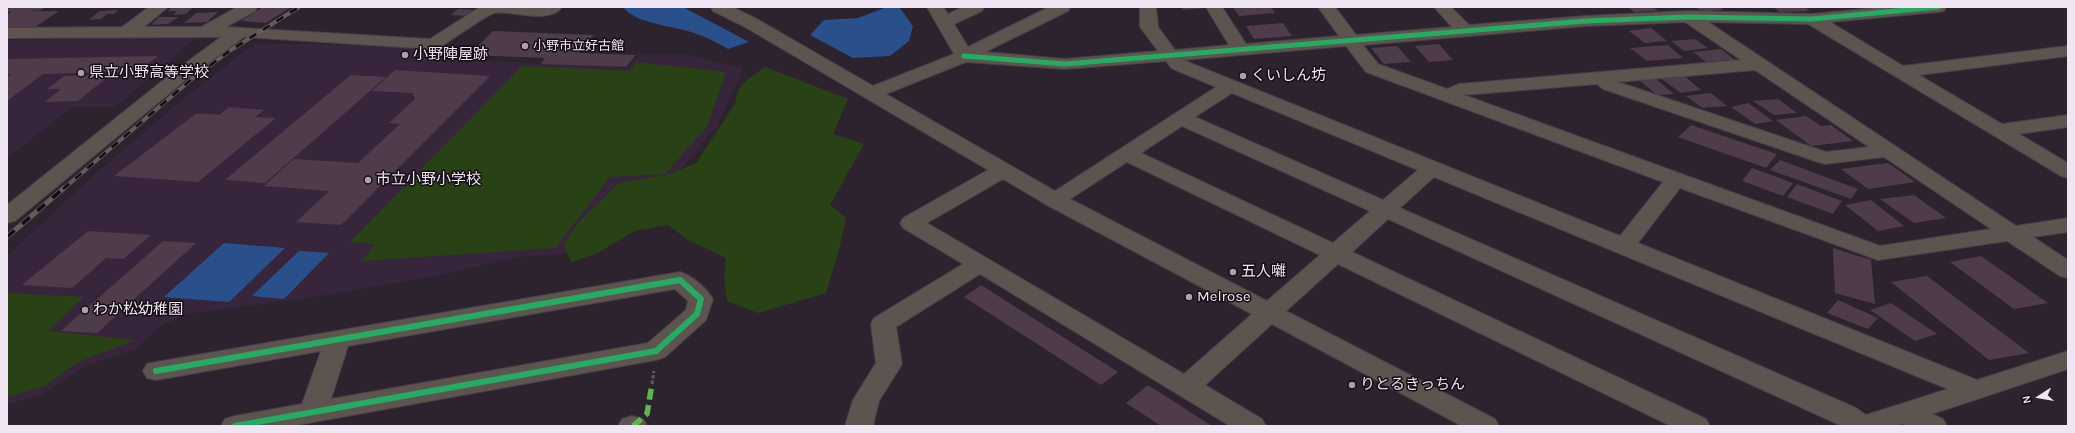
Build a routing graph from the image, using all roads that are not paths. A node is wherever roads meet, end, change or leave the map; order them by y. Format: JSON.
{"nodes":[{"id":1,"x":160,"y":7,"type":"edge"},
{"id":2,"x":249,"y":7,"type":"edge"},
{"id":3,"x":554,"y":7,"type":"edge"},
{"id":4,"x":719,"y":7,"type":"edge"},
{"id":5,"x":976,"y":7,"type":"edge"},
{"id":6,"x":1062,"y":7,"type":"edge"},
{"id":7,"x":1148,"y":7,"type":"edge"},
{"id":8,"x":1214,"y":7,"type":"edge"},
{"id":9,"x":1326,"y":7,"type":"edge"},
{"id":10,"x":1442,"y":7,"type":"edge"},
{"id":11,"x":1938,"y":7,"type":"edge"},
{"id":12,"x":1914,"y":8,"type":"edge"},
{"id":13,"x":1681,"y":12,"type":"edge"},
{"id":14,"x":939,"y":14,"type":"edge"},
{"id":15,"x":1812,"y":19,"type":"junction"},
{"id":16,"x":1465,"y":31,"type":"junction"},
{"id":17,"x":127,"y":32,"type":"junction"},
{"id":18,"x":205,"y":32,"type":"junction"},
{"id":19,"x":240,"y":32,"type":"junction"},
{"id":20,"x":7,"y":33,"type":"edge"},
{"id":21,"x":1351,"y":40,"type":"junction"},
{"id":22,"x":1240,"y":48,"type":"junction"},
{"id":23,"x":2068,"y":52,"type":"edge"},
{"id":24,"x":1168,"y":54,"type":"junction"},
{"id":25,"x":964,"y":56,"type":"junction"},
{"id":26,"x":1759,"y":64,"type":"junction"},
{"id":27,"x":1900,"y":72,"type":"junction"},
{"id":28,"x":1601,"y":78,"type":"junction"},
{"id":29,"x":1230,"y":86,"type":"junction"},
{"id":30,"x":872,"y":93,"type":"junction"},
{"id":31,"x":1449,"y":96,"type":"junction"},
{"id":32,"x":1180,"y":118,"type":"junction"},
{"id":33,"x":2068,"y":121,"type":"edge"},
{"id":34,"x":1998,"y":131,"type":"junction"},
{"id":35,"x":1888,"y":151,"type":"junction"},
{"id":36,"x":1125,"y":153,"type":"junction"},
{"id":37,"x":1432,"y":168,"type":"junction"},
{"id":38,"x":1003,"y":170,"type":"junction"},
{"id":39,"x":2068,"y":172,"type":"edge"},
{"id":40,"x":1676,"y":179,"type":"junction"},
{"id":41,"x":1055,"y":200,"type":"junction"},
{"id":42,"x":1386,"y":210,"type":"junction"},
{"id":43,"x":7,"y":216,"type":"edge"},
{"id":44,"x":2068,"y":225,"type":"edge"},
{"id":45,"x":2012,"y":234,"type":"junction"},
{"id":46,"x":1624,"y":246,"type":"junction"},
{"id":47,"x":1337,"y":254,"type":"junction"},
{"id":48,"x":979,"y":264,"type":"junction"},
{"id":49,"x":2068,"y":271,"type":"edge"},
{"id":50,"x":1271,"y":313,"type":"junction"},
{"id":51,"x":338,"y":339,"type":"junction"},
{"id":52,"x":2068,"y":360,"type":"edge"},
{"id":53,"x":156,"y":371,"type":"dead end"},
{"id":54,"x":1186,"y":387,"type":"junction"},
{"id":55,"x":1976,"y":390,"type":"junction"},
{"id":56,"x":313,"y":411,"type":"junction"},
{"id":57,"x":1903,"y":413,"type":"junction"},
{"id":58,"x":235,"y":426,"type":"edge"},
{"id":59,"x":859,"y":426,"type":"edge"},
{"id":60,"x":1252,"y":426,"type":"edge"},
{"id":61,"x":1485,"y":426,"type":"edge"},
{"id":62,"x":1696,"y":426,"type":"edge"},
{"id":63,"x":1861,"y":426,"type":"edge"},
{"id":64,"x":1864,"y":426,"type":"edge"},
{"id":65,"x":1932,"y":426,"type":"edge"}],
"edges":[{"from":1,"to":17,"type":"street"},
{"from":2,"to":18,"type":"street"},
{"from":3,"to":19,"type":"street"},
{"from":4,"to":30,"type":"street"},
{"from":5,"to":14,"type":"street"},
{"from":6,"to":25,"type":"street"},
{"from":7,"to":24,"type":"street"},
{"from":8,"to":22,"type":"street"},
{"from":9,"to":21,"type":"street"},
{"from":10,"to":16,"type":"street"},
{"from":11,"to":12,"type":"street"},
{"from":12,"to":15,"type":"street"},
{"from":13,"to":15,"type":"street"},
{"from":13,"to":16,"type":"street"},
{"from":13,"to":26,"type":"street"},
{"from":14,"to":25,"type":"street"},
{"from":15,"to":27,"type":"street"},
{"from":16,"to":21,"type":"street"},
{"from":17,"to":18,"type":"street"},
{"from":17,"to":20,"type":"street"},
{"from":18,"to":19,"type":"street"},
{"from":19,"to":43,"type":"street"},
{"from":21,"to":22,"type":"street"},
{"from":21,"to":31,"type":"street"},
{"from":22,"to":24,"type":"street"},
{"from":23,"to":27,"type":"street"},
{"from":24,"to":25,"type":"street"},
{"from":24,"to":29,"type":"street"},
{"from":25,"to":30,"type":"street"},
{"from":26,"to":28,"type":"street"},
{"from":26,"to":35,"type":"street"},
{"from":27,"to":34,"type":"street"},
{"from":28,"to":31,"type":"street"},
{"from":28,"to":35,"type":"street"},
{"from":29,"to":32,"type":"street"},
{"from":29,"to":37,"type":"street"},
{"from":30,"to":38,"type":"street"},
{"from":31,"to":40,"type":"street"},
{"from":32,"to":36,"type":"street"},
{"from":32,"to":42,"type":"street"},
{"from":33,"to":34,"type":"street"},
{"from":34,"to":39,"type":"street"},
{"from":35,"to":45,"type":"street"},
{"from":36,"to":41,"type":"street"},
{"from":36,"to":47,"type":"street"},
{"from":37,"to":42,"type":"street"},
{"from":37,"to":46,"type":"street"},
{"from":38,"to":41,"type":"street"},
{"from":38,"to":48,"type":"street"},
{"from":40,"to":45,"type":"street"},
{"from":40,"to":46,"type":"street"},
{"from":41,"to":50,"type":"street"},
{"from":42,"to":47,"type":"street"},
{"from":42,"to":63,"type":"street"},
{"from":44,"to":45,"type":"street"},
{"from":45,"to":49,"type":"street"},
{"from":46,"to":55,"type":"street"},
{"from":47,"to":50,"type":"street"},
{"from":47,"to":62,"type":"street"},
{"from":48,"to":54,"type":"street"},
{"from":48,"to":59,"type":"street"},
{"from":50,"to":54,"type":"street"},
{"from":50,"to":61,"type":"street"},
{"from":51,"to":53,"type":"street"},
{"from":51,"to":56,"type":"street"},
{"from":51,"to":56,"type":"street"},
{"from":52,"to":55,"type":"street"},
{"from":54,"to":60,"type":"street"},
{"from":55,"to":57,"type":"street"},
{"from":56,"to":58,"type":"street"},
{"from":57,"to":64,"type":"street"},
{"from":57,"to":65,"type":"street"}]}
